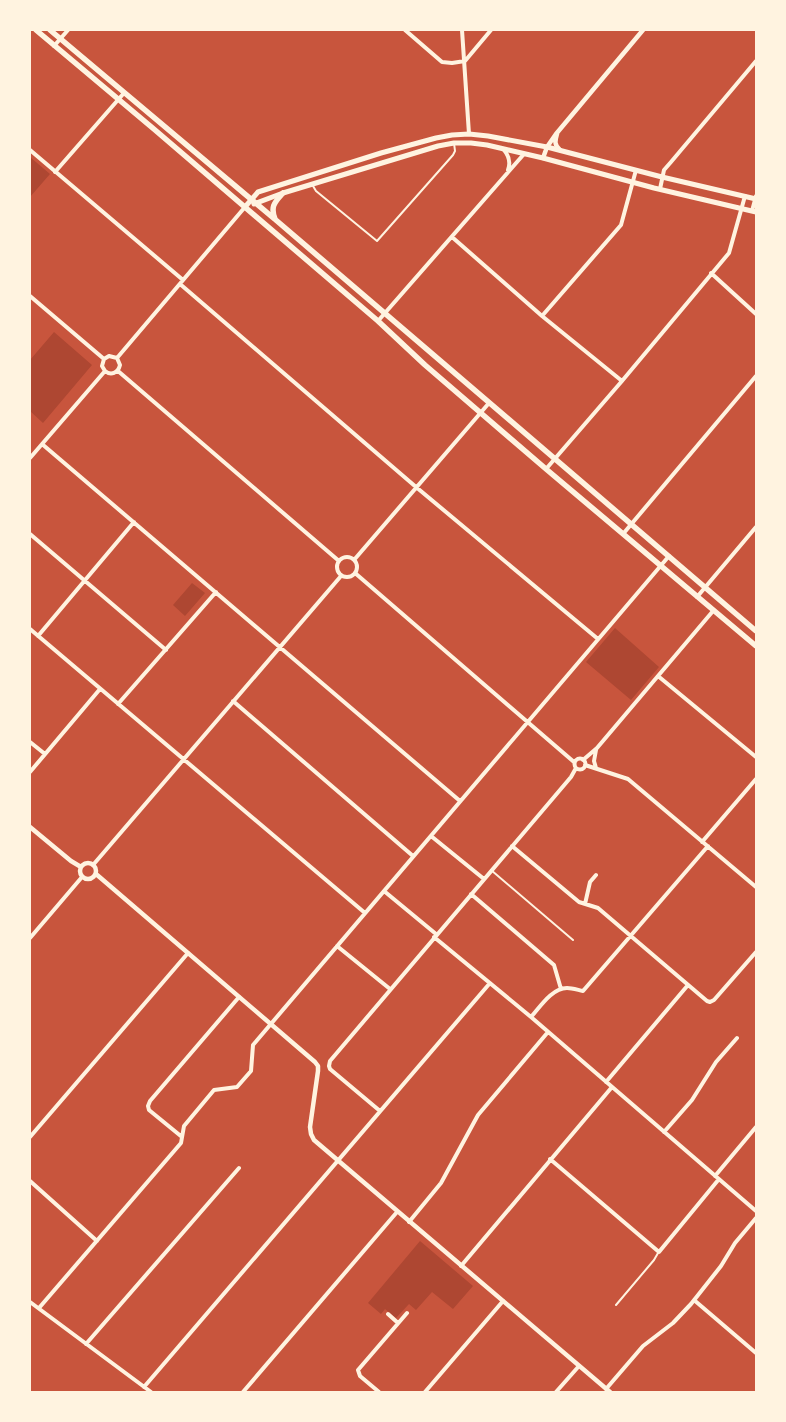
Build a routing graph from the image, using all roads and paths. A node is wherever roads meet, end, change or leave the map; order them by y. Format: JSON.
{"nodes":[{"id":1,"x":36,"y":30,"type":"edge"},
{"id":2,"x":50,"y":30,"type":"edge"},
{"id":3,"x":68,"y":30,"type":"edge"},
{"id":4,"x":405,"y":30,"type":"edge"},
{"id":5,"x":462,"y":30,"type":"edge"},
{"id":6,"x":491,"y":30,"type":"edge"},
{"id":7,"x":643,"y":30,"type":"edge"},
{"id":8,"x":60,"y":39,"type":"junction"},
{"id":9,"x":54,"y":46,"type":"junction"},
{"id":10,"x":465,"y":61,"type":"junction"},
{"id":11,"x":756,"y":61,"type":"edge"},
{"id":12,"x":124,"y":93,"type":"junction"},
{"id":13,"x":118,"y":100,"type":"junction"},
{"id":14,"x":145,"y":110,"type":"junction"},
{"id":15,"x":140,"y":117,"type":"junction"},
{"id":16,"x":159,"y":122,"type":"junction"},
{"id":17,"x":155,"y":130,"type":"junction"},
{"id":18,"x":558,"y":131,"type":"junction"},
{"id":19,"x":469,"y":134,"type":"junction"},
{"id":20,"x":454,"y":143,"type":"junction"},
{"id":21,"x":547,"y":147,"type":"junction"},
{"id":22,"x":503,"y":149,"type":"junction"},
{"id":23,"x":30,"y":150,"type":"edge"},
{"id":24,"x":560,"y":150,"type":"junction"},
{"id":25,"x":524,"y":154,"type":"junction"},
{"id":26,"x":543,"y":158,"type":"junction"},
{"id":27,"x":636,"y":170,"type":"junction"},
{"id":28,"x":56,"y":172,"type":"junction"},
{"id":29,"x":508,"y":173,"type":"junction"},
{"id":30,"x":662,"y":177,"type":"junction"},
{"id":31,"x":633,"y":183,"type":"junction"},
{"id":32,"x":312,"y":184,"type":"junction"},
{"id":33,"x":660,"y":190,"type":"junction"},
{"id":34,"x":283,"y":193,"type":"junction"},
{"id":35,"x":744,"y":196,"type":"junction"},
{"id":36,"x":756,"y":198,"type":"edge"},
{"id":37,"x":253,"y":202,"type":"junction"},
{"id":38,"x":245,"y":207,"type":"junction"},
{"id":39,"x":742,"y":209,"type":"junction"},
{"id":40,"x":754,"y":212,"type":"edge"},
{"id":41,"x":277,"y":222,"type":"junction"},
{"id":42,"x":452,"y":237,"type":"junction"},
{"id":43,"x":711,"y":273,"type":"junction"},
{"id":44,"x":183,"y":280,"type":"junction"},
{"id":45,"x":180,"y":284,"type":"junction"},
{"id":46,"x":30,"y":296,"type":"edge"},
{"id":47,"x":756,"y":314,"type":"edge"},
{"id":48,"x":385,"y":315,"type":"junction"},
{"id":49,"x":542,"y":316,"type":"junction"},
{"id":50,"x":378,"y":321,"type":"junction"},
{"id":51,"x":116,"y":358,"type":"junction"},
{"id":52,"x":104,"y":359,"type":"junction"},
{"id":53,"x":105,"y":371,"type":"junction"},
{"id":54,"x":118,"y":371,"type":"junction"},
{"id":55,"x":756,"y":376,"type":"edge"},
{"id":56,"x":622,"y":381,"type":"junction"},
{"id":57,"x":489,"y":403,"type":"junction"},
{"id":58,"x":481,"y":412,"type":"junction"},
{"id":59,"x":42,"y":444,"type":"junction"},
{"id":60,"x":30,"y":458,"type":"edge"},
{"id":61,"x":554,"y":459,"type":"junction"},
{"id":62,"x":546,"y":468,"type":"junction"},
{"id":63,"x":416,"y":487,"type":"junction"},
{"id":64,"x":134,"y":522,"type":"junction"},
{"id":65,"x":631,"y":524,"type":"junction"},
{"id":66,"x":756,"y":527,"type":"edge"},
{"id":67,"x":30,"y":534,"type":"edge"},
{"id":68,"x":623,"y":534,"type":"junction"},
{"id":69,"x":669,"y":555,"type":"junction"},
{"id":70,"x":354,"y":560,"type":"junction"},
{"id":71,"x":339,"y":561,"type":"junction"},
{"id":72,"x":660,"y":565,"type":"junction"},
{"id":73,"x":355,"y":573,"type":"junction"},
{"id":74,"x":341,"y":576,"type":"junction"},
{"id":75,"x":84,"y":581,"type":"junction"},
{"id":76,"x":705,"y":588,"type":"junction"},
{"id":77,"x":216,"y":592,"type":"junction"},
{"id":78,"x":697,"y":597,"type":"junction"},
{"id":79,"x":713,"y":610,"type":"junction"},
{"id":80,"x":30,"y":629,"type":"edge"},
{"id":81,"x":756,"y":631,"type":"edge"},
{"id":82,"x":38,"y":636,"type":"junction"},
{"id":83,"x":598,"y":639,"type":"junction"},
{"id":84,"x":280,"y":646,"type":"junction"},
{"id":85,"x":756,"y":646,"type":"edge"},
{"id":86,"x":166,"y":650,"type":"junction"},
{"id":87,"x":658,"y":676,"type":"junction"},
{"id":88,"x":100,"y":689,"type":"junction"},
{"id":89,"x":233,"y":701,"type":"junction"},
{"id":90,"x":118,"y":704,"type":"junction"},
{"id":91,"x":528,"y":721,"type":"junction"},
{"id":92,"x":30,"y":742,"type":"edge"},
{"id":93,"x":597,"y":748,"type":"junction"},
{"id":94,"x":45,"y":754,"type":"junction"},
{"id":95,"x":756,"y":758,"type":"edge"},
{"id":96,"x":183,"y":759,"type":"junction"},
{"id":97,"x":583,"y":760,"type":"junction"},
{"id":98,"x":574,"y":762,"type":"junction"},
{"id":99,"x":585,"y":765,"type":"junction"},
{"id":100,"x":576,"y":768,"type":"junction"},
{"id":101,"x":596,"y":768,"type":"junction"},
{"id":102,"x":30,"y":772,"type":"edge"},
{"id":103,"x":756,"y":780,"type":"edge"},
{"id":104,"x":460,"y":801,"type":"junction"},
{"id":105,"x":30,"y":826,"type":"edge"},
{"id":106,"x":430,"y":836,"type":"junction"},
{"id":107,"x":702,"y":842,"type":"junction"},
{"id":108,"x":512,"y":846,"type":"junction"},
{"id":109,"x":708,"y":846,"type":"junction"},
{"id":110,"x":413,"y":856,"type":"junction"},
{"id":111,"x":93,"y":865,"type":"junction"},
{"id":112,"x":81,"y":867,"type":"junction"},
{"id":113,"x":491,"y":870,"type":"junction"},
{"id":114,"x":96,"y":874,"type":"junction"},
{"id":115,"x":596,"y":875,"type":"dead end"},
{"id":116,"x":82,"y":877,"type":"junction"},
{"id":117,"x":484,"y":879,"type":"junction"},
{"id":118,"x":756,"y":887,"type":"edge"},
{"id":119,"x":384,"y":891,"type":"junction"},
{"id":120,"x":471,"y":894,"type":"junction"},
{"id":121,"x":585,"y":904,"type":"junction"},
{"id":122,"x":365,"y":913,"type":"junction"},
{"id":123,"x":435,"y":936,"type":"junction"},
{"id":124,"x":630,"y":936,"type":"junction"},
{"id":125,"x":30,"y":938,"type":"edge"},
{"id":126,"x":573,"y":940,"type":"dead end"},
{"id":127,"x":337,"y":946,"type":"junction"},
{"id":128,"x":756,"y":952,"type":"edge"},
{"id":129,"x":188,"y":953,"type":"junction"},
{"id":130,"x":490,"y":983,"type":"junction"},
{"id":131,"x":688,"y":985,"type":"junction"},
{"id":132,"x":390,"y":989,"type":"junction"},
{"id":133,"x":561,"y":989,"type":"junction"},
{"id":134,"x":239,"y":997,"type":"junction"},
{"id":135,"x":531,"y":1017,"type":"junction"},
{"id":136,"x":271,"y":1024,"type":"junction"},
{"id":137,"x":548,"y":1032,"type":"junction"},
{"id":138,"x":736,"y":1038,"type":"dead end"},
{"id":139,"x":606,"y":1082,"type":"junction"},
{"id":140,"x":612,"y":1087,"type":"junction"},
{"id":141,"x":380,"y":1111,"type":"junction"},
{"id":142,"x":756,"y":1127,"type":"edge"},
{"id":143,"x":664,"y":1132,"type":"junction"},
{"id":144,"x":30,"y":1137,"type":"edge"},
{"id":145,"x":182,"y":1137,"type":"junction"},
{"id":146,"x":550,"y":1159,"type":"junction"},
{"id":147,"x":338,"y":1161,"type":"junction"},
{"id":148,"x":239,"y":1168,"type":"dead end"},
{"id":149,"x":715,"y":1176,"type":"junction"},
{"id":150,"x":719,"y":1179,"type":"junction"},
{"id":151,"x":30,"y":1180,"type":"edge"},
{"id":152,"x":756,"y":1211,"type":"edge"},
{"id":153,"x":397,"y":1212,"type":"junction"},
{"id":154,"x":756,"y":1218,"type":"edge"},
{"id":155,"x":409,"y":1222,"type":"junction"},
{"id":156,"x":97,"y":1240,"type":"junction"},
{"id":157,"x":659,"y":1252,"type":"junction"},
{"id":158,"x":461,"y":1266,"type":"junction"},
{"id":159,"x":694,"y":1300,"type":"junction"},
{"id":160,"x":30,"y":1302,"type":"edge"},
{"id":161,"x":503,"y":1302,"type":"junction"},
{"id":162,"x":616,"y":1305,"type":"dead end"},
{"id":163,"x":39,"y":1308,"type":"junction"},
{"id":164,"x":407,"y":1313,"type":"dead end"},
{"id":165,"x":388,"y":1314,"type":"dead end"},
{"id":166,"x":398,"y":1323,"type":"junction"},
{"id":167,"x":86,"y":1344,"type":"junction"},
{"id":168,"x":756,"y":1353,"type":"edge"},
{"id":169,"x":579,"y":1366,"type":"junction"},
{"id":170,"x":144,"y":1387,"type":"junction"},
{"id":171,"x":608,"y":1390,"type":"edge"},
{"id":172,"x":151,"y":1392,"type":"edge"},
{"id":173,"x":243,"y":1392,"type":"edge"},
{"id":174,"x":379,"y":1392,"type":"edge"},
{"id":175,"x":425,"y":1392,"type":"edge"},
{"id":176,"x":556,"y":1392,"type":"edge"}],
"edges":[{"from":1,"to":9,"type":"main road"},
{"from":2,"to":8,"type":"main road"},
{"from":3,"to":8,"type":"street"},
{"from":4,"to":10,"type":"street"},
{"from":5,"to":10,"type":"street"},
{"from":6,"to":10,"type":"street"},
{"from":7,"to":18,"type":"street"},
{"from":8,"to":9,"type":"street"},
{"from":8,"to":12,"type":"main road"},
{"from":9,"to":13,"type":"main road"},
{"from":10,"to":19,"type":"street"},
{"from":11,"to":30,"type":"street"},
{"from":12,"to":13,"type":"street"},
{"from":12,"to":14,"type":"main road"},
{"from":13,"to":15,"type":"main road"},
{"from":13,"to":28,"type":"street"},
{"from":14,"to":15,"type":"main road"},
{"from":14,"to":16,"type":"main road"},
{"from":15,"to":17,"type":"main road"},
{"from":16,"to":17,"type":"main road"},
{"from":16,"to":37,"type":"main road"},
{"from":17,"to":38,"type":"main road"},
{"from":18,"to":21,"type":"street"},
{"from":18,"to":24,"type":"street"},
{"from":19,"to":21,"type":"main road"},
{"from":19,"to":37,"type":"main road"},
{"from":20,"to":22,"type":"main road"},
{"from":20,"to":32,"type":"main road"},
{"from":20,"to":32,"type":"lane"},
{"from":21,"to":24,"type":"main road"},
{"from":21,"to":26,"type":"street"},
{"from":22,"to":25,"type":"main road"},
{"from":22,"to":29,"type":"street"},
{"from":23,"to":28,"type":"street"},
{"from":24,"to":27,"type":"main road"},
{"from":25,"to":26,"type":"main road"},
{"from":25,"to":29,"type":"street"},
{"from":26,"to":31,"type":"main road"},
{"from":27,"to":30,"type":"main road"},
{"from":27,"to":31,"type":"street"},
{"from":28,"to":44,"type":"street"},
{"from":29,"to":42,"type":"street"},
{"from":30,"to":33,"type":"street"},
{"from":30,"to":35,"type":"main road"},
{"from":31,"to":33,"type":"main road"},
{"from":31,"to":49,"type":"street"},
{"from":32,"to":34,"type":"main road"},
{"from":33,"to":39,"type":"main road"},
{"from":34,"to":37,"type":"main road"},
{"from":34,"to":41,"type":"main road"},
{"from":35,"to":36,"type":"main road"},
{"from":35,"to":39,"type":"street"},
{"from":36,"to":40,"type":"street"},
{"from":37,"to":38,"type":"main road"},
{"from":37,"to":41,"type":"main road"},
{"from":38,"to":44,"type":"street"},
{"from":38,"to":50,"type":"main road"},
{"from":39,"to":40,"type":"main road"},
{"from":39,"to":43,"type":"street"},
{"from":41,"to":48,"type":"main road"},
{"from":42,"to":48,"type":"street"},
{"from":42,"to":49,"type":"street"},
{"from":43,"to":47,"type":"street"},
{"from":43,"to":56,"type":"street"},
{"from":44,"to":45,"type":"street"},
{"from":45,"to":51,"type":"street"},
{"from":45,"to":63,"type":"street"},
{"from":46,"to":52,"type":"street"},
{"from":48,"to":50,"type":"street"},
{"from":48,"to":57,"type":"main road"},
{"from":49,"to":56,"type":"street"},
{"from":50,"to":58,"type":"main road"},
{"from":51,"to":52,"type":"street"},
{"from":51,"to":54,"type":"street"},
{"from":52,"to":53,"type":"street"},
{"from":53,"to":54,"type":"street"},
{"from":53,"to":59,"type":"street"},
{"from":54,"to":71,"type":"street"},
{"from":55,"to":65,"type":"street"},
{"from":56,"to":61,"type":"street"},
{"from":57,"to":58,"type":"street"},
{"from":57,"to":61,"type":"main road"},
{"from":58,"to":62,"type":"main road"},
{"from":58,"to":63,"type":"street"},
{"from":59,"to":60,"type":"street"},
{"from":59,"to":64,"type":"street"},
{"from":61,"to":62,"type":"street"},
{"from":61,"to":65,"type":"main road"},
{"from":62,"to":68,"type":"main road"},
{"from":63,"to":70,"type":"street"},
{"from":63,"to":83,"type":"street"},
{"from":64,"to":75,"type":"street"},
{"from":64,"to":77,"type":"street"},
{"from":65,"to":68,"type":"street"},
{"from":65,"to":69,"type":"main road"},
{"from":66,"to":76,"type":"street"},
{"from":67,"to":75,"type":"street"},
{"from":68,"to":72,"type":"main road"},
{"from":69,"to":72,"type":"street"},
{"from":69,"to":76,"type":"main road"},
{"from":70,"to":71,"type":"street"},
{"from":70,"to":73,"type":"street"},
{"from":71,"to":74,"type":"street"},
{"from":72,"to":78,"type":"main road"},
{"from":72,"to":83,"type":"street"},
{"from":73,"to":74,"type":"street"},
{"from":73,"to":91,"type":"street"},
{"from":74,"to":84,"type":"street"},
{"from":75,"to":82,"type":"street"},
{"from":75,"to":86,"type":"street"},
{"from":76,"to":78,"type":"street"},
{"from":76,"to":81,"type":"main road"},
{"from":77,"to":84,"type":"street"},
{"from":77,"to":86,"type":"street"},
{"from":78,"to":79,"type":"main road"},
{"from":79,"to":85,"type":"main road"},
{"from":79,"to":87,"type":"street"},
{"from":80,"to":82,"type":"street"},
{"from":82,"to":88,"type":"street"},
{"from":83,"to":91,"type":"street"},
{"from":84,"to":89,"type":"street"},
{"from":84,"to":104,"type":"street"},
{"from":86,"to":90,"type":"street"},
{"from":87,"to":93,"type":"street"},
{"from":87,"to":95,"type":"street"},
{"from":88,"to":90,"type":"street"},
{"from":88,"to":94,"type":"street"},
{"from":89,"to":96,"type":"street"},
{"from":89,"to":110,"type":"street"},
{"from":90,"to":96,"type":"street"},
{"from":91,"to":98,"type":"street"},
{"from":91,"to":104,"type":"street"},
{"from":92,"to":94,"type":"street"},
{"from":93,"to":97,"type":"street"},
{"from":93,"to":101,"type":"street"},
{"from":94,"to":102,"type":"street"},
{"from":96,"to":111,"type":"street"},
{"from":96,"to":122,"type":"street"},
{"from":97,"to":98,"type":"street"},
{"from":97,"to":99,"type":"street"},
{"from":98,"to":100,"type":"street"},
{"from":99,"to":100,"type":"street"},
{"from":99,"to":101,"type":"street"},
{"from":100,"to":108,"type":"street"},
{"from":101,"to":107,"type":"street"},
{"from":103,"to":107,"type":"street"},
{"from":104,"to":106,"type":"street"},
{"from":105,"to":112,"type":"street"},
{"from":106,"to":110,"type":"street"},
{"from":106,"to":117,"type":"street"},
{"from":107,"to":109,"type":"street"},
{"from":108,"to":113,"type":"street"},
{"from":108,"to":121,"type":"street"},
{"from":109,"to":118,"type":"street"},
{"from":109,"to":124,"type":"street"},
{"from":110,"to":119,"type":"street"},
{"from":111,"to":112,"type":"street"},
{"from":111,"to":114,"type":"street"},
{"from":112,"to":116,"type":"street"},
{"from":113,"to":117,"type":"street"},
{"from":113,"to":126,"type":"lane"},
{"from":114,"to":116,"type":"street"},
{"from":114,"to":129,"type":"street"},
{"from":115,"to":121,"type":"street"},
{"from":116,"to":125,"type":"street"},
{"from":117,"to":120,"type":"street"},
{"from":119,"to":122,"type":"street"},
{"from":119,"to":123,"type":"street"},
{"from":120,"to":123,"type":"street"},
{"from":120,"to":133,"type":"street"},
{"from":121,"to":124,"type":"street"},
{"from":122,"to":127,"type":"street"},
{"from":123,"to":130,"type":"street"},
{"from":123,"to":132,"type":"street"},
{"from":124,"to":131,"type":"street"},
{"from":124,"to":133,"type":"street"},
{"from":127,"to":132,"type":"street"},
{"from":127,"to":136,"type":"street"},
{"from":128,"to":131,"type":"street"},
{"from":129,"to":134,"type":"street"},
{"from":129,"to":144,"type":"street"},
{"from":130,"to":135,"type":"street"},
{"from":130,"to":141,"type":"street"},
{"from":131,"to":139,"type":"street"},
{"from":132,"to":141,"type":"street"},
{"from":133,"to":135,"type":"street"},
{"from":134,"to":136,"type":"street"},
{"from":134,"to":145,"type":"street"},
{"from":135,"to":137,"type":"street"},
{"from":136,"to":145,"type":"street"},
{"from":136,"to":147,"type":"street"},
{"from":137,"to":139,"type":"street"},
{"from":137,"to":155,"type":"street"},
{"from":138,"to":143,"type":"street"},
{"from":139,"to":140,"type":"street"},
{"from":140,"to":143,"type":"street"},
{"from":140,"to":146,"type":"street"},
{"from":141,"to":147,"type":"street"},
{"from":142,"to":149,"type":"street"},
{"from":143,"to":149,"type":"street"},
{"from":145,"to":156,"type":"street"},
{"from":146,"to":157,"type":"street"},
{"from":146,"to":158,"type":"street"},
{"from":147,"to":153,"type":"street"},
{"from":147,"to":170,"type":"street"},
{"from":148,"to":167,"type":"street"},
{"from":149,"to":150,"type":"street"},
{"from":150,"to":152,"type":"street"},
{"from":150,"to":157,"type":"street"},
{"from":151,"to":156,"type":"street"},
{"from":153,"to":155,"type":"street"},
{"from":153,"to":173,"type":"street"},
{"from":154,"to":159,"type":"street"},
{"from":155,"to":158,"type":"street"},
{"from":156,"to":163,"type":"street"},
{"from":157,"to":162,"type":"lane"},
{"from":158,"to":161,"type":"street"},
{"from":159,"to":168,"type":"street"},
{"from":159,"to":171,"type":"street"},
{"from":160,"to":163,"type":"street"},
{"from":161,"to":169,"type":"street"},
{"from":161,"to":175,"type":"street"},
{"from":163,"to":167,"type":"street"},
{"from":164,"to":166,"type":"street"},
{"from":165,"to":166,"type":"street"},
{"from":166,"to":174,"type":"street"},
{"from":167,"to":170,"type":"street"},
{"from":169,"to":171,"type":"street"},
{"from":169,"to":176,"type":"street"},
{"from":170,"to":172,"type":"street"}]}
